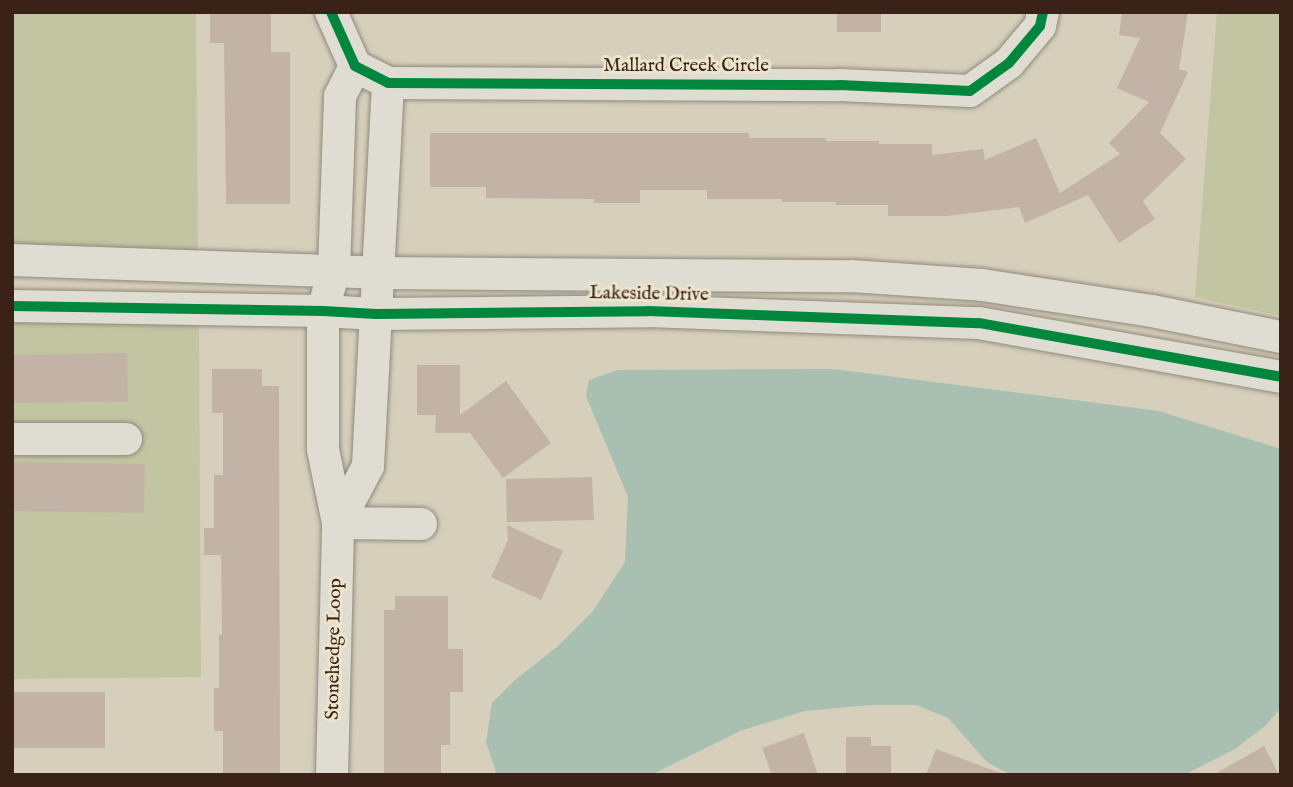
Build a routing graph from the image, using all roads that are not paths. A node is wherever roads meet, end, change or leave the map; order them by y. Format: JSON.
{"nodes":[{"id":1,"x":331,"y":12,"type":"edge"},
{"id":2,"x":1043,"y":12,"type":"edge"},
{"id":3,"x":355,"y":66,"type":"junction"},
{"id":4,"x":388,"y":83,"type":"junction"},
{"id":5,"x":12,"y":260,"type":"edge"},
{"id":6,"x":334,"y":270,"type":"junction"},
{"id":7,"x":379,"y":273,"type":"junction"},
{"id":8,"x":12,"y":306,"type":"edge"},
{"id":9,"x":323,"y":311,"type":"junction"},
{"id":10,"x":376,"y":314,"type":"junction"},
{"id":11,"x":1281,"y":337,"type":"edge"},
{"id":12,"x":1281,"y":377,"type":"edge"},
{"id":13,"x":12,"y":439,"type":"edge"},
{"id":14,"x":126,"y":439,"type":"dead end"},
{"id":15,"x":338,"y":523,"type":"junction"},
{"id":16,"x":421,"y":524,"type":"dead end"},
{"id":17,"x":332,"y":775,"type":"edge"}],
"edges":[{"from":1,"to":3,"type":"street"},
{"from":2,"to":4,"type":"street","name":"Mallard Creek Circle"},
{"from":3,"to":4,"type":"street","name":"Mallard Creek Circle"},
{"from":3,"to":6,"type":"street"},
{"from":4,"to":7,"type":"street"},
{"from":5,"to":6,"type":"street","name":"Lakeside Drive"},
{"from":6,"to":7,"type":"street","name":"Lakeside Drive"},
{"from":6,"to":9,"type":"street","name":"Stonehedge Loop"},
{"from":7,"to":10,"type":"street","name":"Stonehedge Loop"},
{"from":7,"to":11,"type":"street","name":"Lakeside Drive"},
{"from":8,"to":9,"type":"street","name":"Lakeside Drive"},
{"from":9,"to":10,"type":"street","name":"Lakeside Drive"},
{"from":9,"to":15,"type":"street","name":"Stonehedge Loop"},
{"from":10,"to":12,"type":"street","name":"Lakeside Drive"},
{"from":10,"to":15,"type":"street","name":"Stonehedge Loop"},
{"from":13,"to":14,"type":"street"},
{"from":15,"to":16,"type":"street"},
{"from":15,"to":17,"type":"street","name":"Stonehedge Loop"}]}
